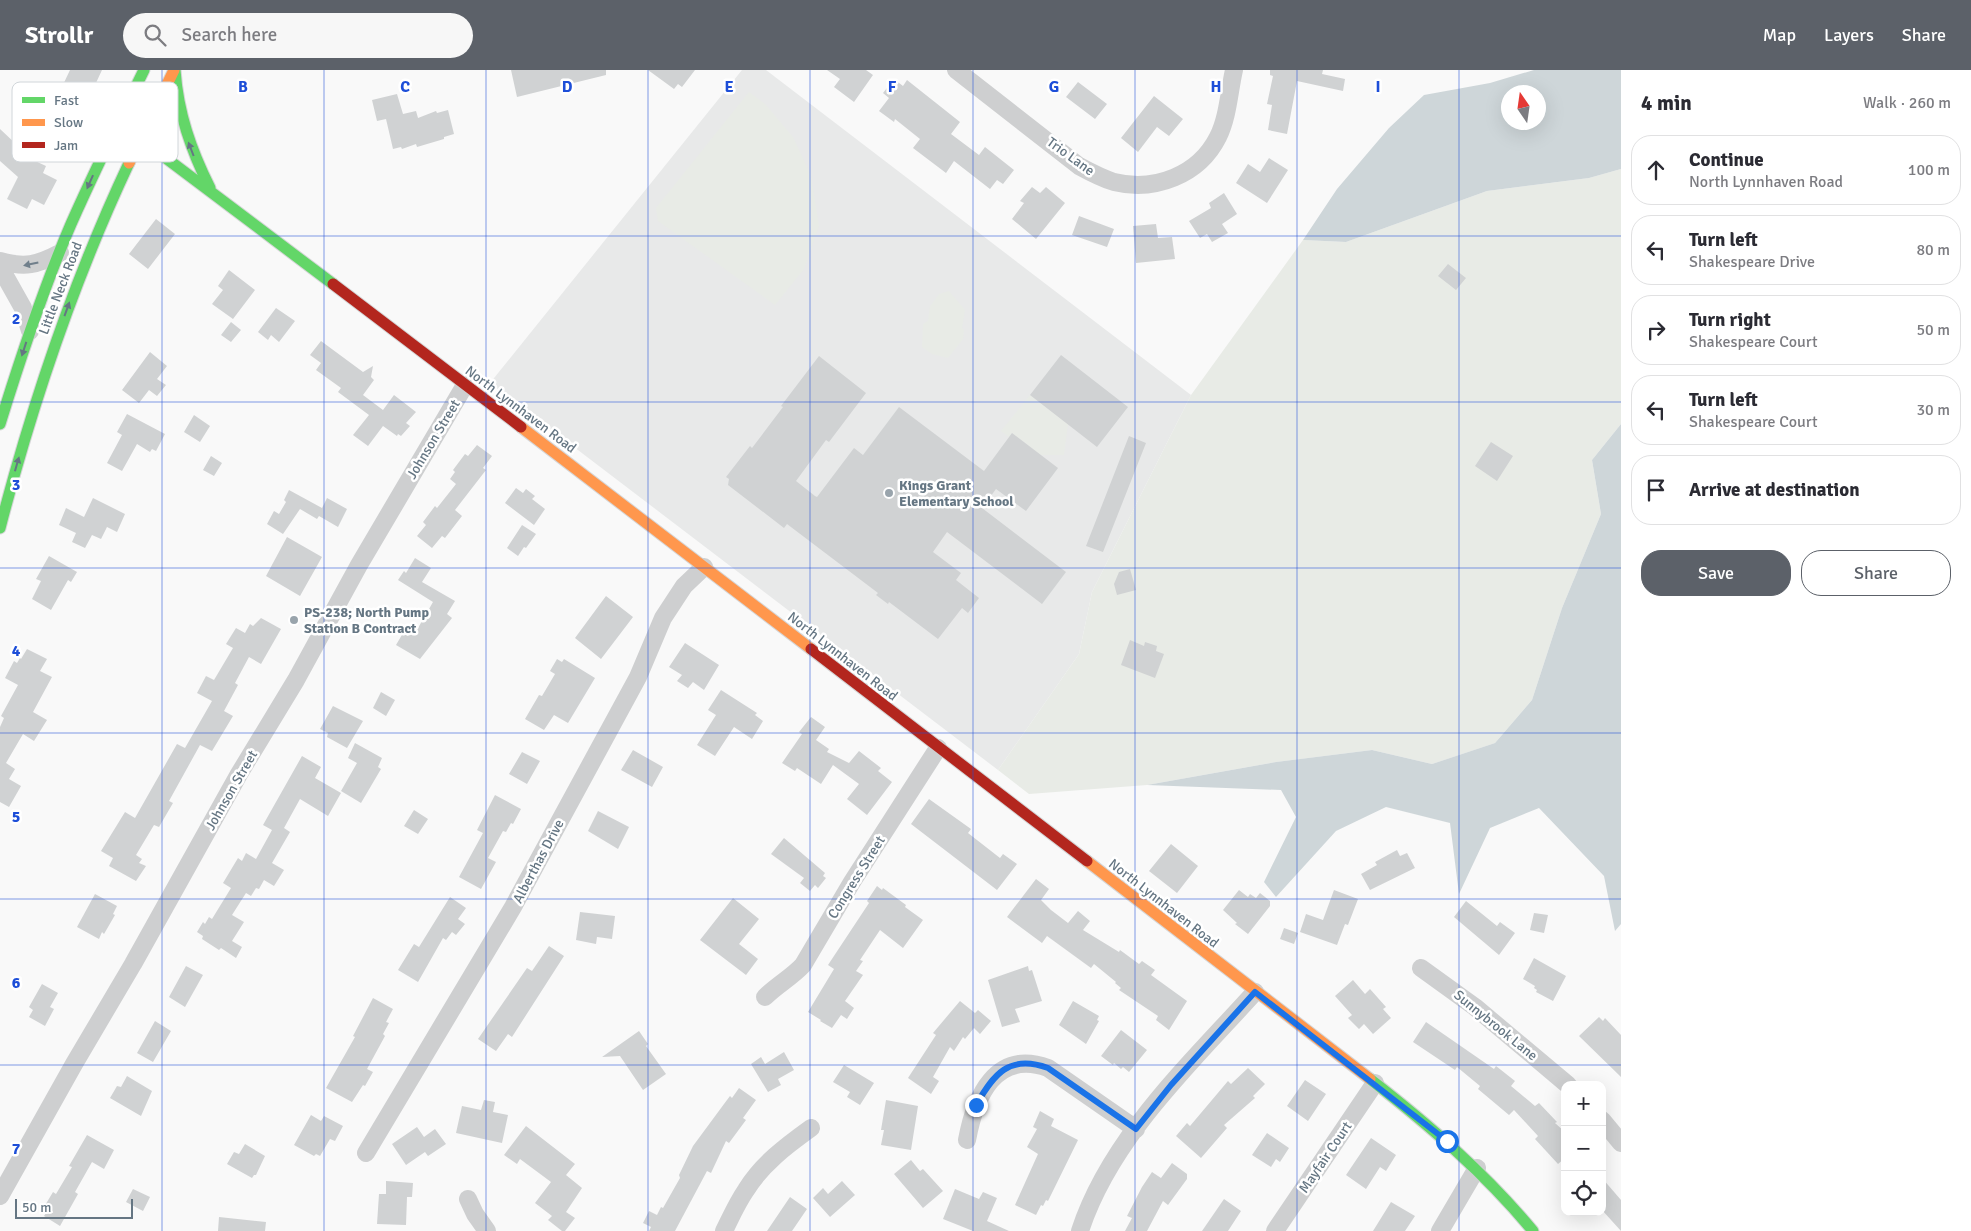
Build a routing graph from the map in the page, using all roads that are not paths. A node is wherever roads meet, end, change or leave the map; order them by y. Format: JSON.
{"nodes":[{"id":1,"x":144,"y":70,"type":"edge"},
{"id":2,"x":175,"y":70,"type":"edge"},
{"id":3,"x":1234,"y":70,"type":"edge"},
{"id":4,"x":961,"y":72,"type":"edge"},
{"id":5,"x":138,"y":82,"type":"edge"},
{"id":6,"x":169,"y":82,"type":"edge"},
{"id":7,"x":178,"y":105,"type":"edge"},
{"id":8,"x":98,"y":162,"type":"edge"},
{"id":9,"x":129,"y":162,"type":"edge"},
{"id":10,"x":172,"y":162,"type":"edge"},
{"id":11,"x":212,"y":192,"type":"junction"},
{"id":12,"x":60,"y":253,"type":"junction"},
{"id":13,"x":0,"y":261,"type":"edge"},
{"id":14,"x":0,"y":266,"type":"edge"},
{"id":15,"x":30,"y":331,"type":"junction"},
{"id":16,"x":465,"y":386,"type":"junction"},
{"id":17,"x":1,"y":414,"type":"edge"},
{"id":18,"x":0,"y":528,"type":"edge"},
{"id":19,"x":704,"y":567,"type":"junction"},
{"id":20,"x":938,"y":748,"type":"junction"},
{"id":21,"x":1421,"y":968,"type":"dead end"},
{"id":22,"x":1255,"y":992,"type":"junction"},
{"id":23,"x":765,"y":997,"type":"dead end"},
{"id":24,"x":1563,"y":1081,"type":"edge"},
{"id":25,"x":1375,"y":1084,"type":"junction"},
{"id":26,"x":1606,"y":1125,"type":"edge"},
{"id":27,"x":811,"y":1128,"type":"dead end"},
{"id":28,"x":1136,"y":1129,"type":"junction"},
{"id":29,"x":967,"y":1140,"type":"dead end"},
{"id":30,"x":1621,"y":1142,"type":"edge"},
{"id":31,"x":366,"y":1153,"type":"dead end"},
{"id":32,"x":1477,"y":1168,"type":"junction"},
{"id":33,"x":0,"y":1196,"type":"edge"},
{"id":34,"x":468,"y":1199,"type":"dead end"},
{"id":35,"x":487,"y":1231,"type":"edge"},
{"id":36,"x":724,"y":1231,"type":"edge"},
{"id":37,"x":1080,"y":1231,"type":"edge"},
{"id":38,"x":1275,"y":1231,"type":"edge"},
{"id":39,"x":1440,"y":1231,"type":"edge"},
{"id":40,"x":1533,"y":1231,"type":"edge"}],
"edges":[{"from":1,"to":5,"type":"street","name":"Little Neck Road"},
{"from":2,"to":6,"type":"street","name":"Little Neck Road"},
{"from":3,"to":4,"type":"street","name":"Trio Lane"},
{"from":11,"to":7,"type":"street","one_way":true},
{"from":8,"to":12,"type":"street","name":"Little Neck Road","one_way":true},
{"from":18,"to":9,"type":"street","name":"Little Neck Road","one_way":true},
{"from":10,"to":11,"type":"street","name":"North Lynnhaven Road"},
{"from":11,"to":16,"type":"street","name":"North Lynnhaven Road"},
{"from":12,"to":13,"type":"street","one_way":true},
{"from":12,"to":15,"type":"street","name":"Little Neck Road"},
{"from":14,"to":15,"type":"street"},
{"from":15,"to":17,"type":"street","name":"Little Neck Road","one_way":true},
{"from":16,"to":19,"type":"street","name":"North Lynnhaven Road"},
{"from":16,"to":33,"type":"street","name":"Johnson Street"},
{"from":19,"to":20,"type":"street","name":"North Lynnhaven Road"},
{"from":19,"to":31,"type":"street","name":"Alberthas Drive"},
{"from":20,"to":22,"type":"street","name":"North Lynnhaven Road"},
{"from":20,"to":23,"type":"street","name":"Congress Street"},
{"from":21,"to":24,"type":"street","name":"Sunnybrook Lane"},
{"from":22,"to":25,"type":"street","name":"North Lynnhaven Road"},
{"from":22,"to":28,"type":"street"},
{"from":25,"to":32,"type":"street","name":"North Lynnhaven Road"},
{"from":25,"to":38,"type":"street","name":"Mayfair Court"},
{"from":26,"to":30,"type":"street"},
{"from":27,"to":36,"type":"street"},
{"from":28,"to":29,"type":"street"},
{"from":28,"to":37,"type":"street"},
{"from":32,"to":39,"type":"street"},
{"from":32,"to":40,"type":"street","name":"North Lynnhaven Road"},
{"from":34,"to":35,"type":"street"}]}
